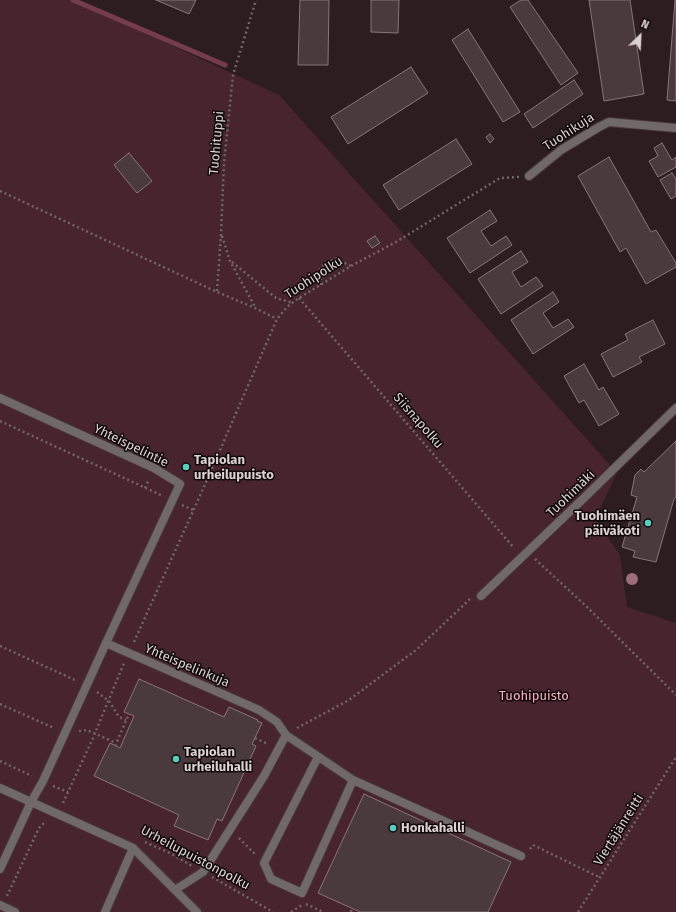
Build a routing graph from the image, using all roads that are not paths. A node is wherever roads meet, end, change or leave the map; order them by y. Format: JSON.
{"nodes":[{"id":1,"x":676,"y":128,"type":"edge"},
{"id":2,"x":529,"y":176,"type":"road end"},
{"id":3,"x":0,"y":398,"type":"edge"},
{"id":4,"x":676,"y":408,"type":"edge"},
{"id":5,"x":481,"y":596,"type":"road end"},
{"id":6,"x":106,"y":643,"type":"junction"},
{"id":7,"x":286,"y":735,"type":"junction"},
{"id":8,"x":318,"y":757,"type":"junction"},
{"id":9,"x":353,"y":780,"type":"junction"},
{"id":10,"x":0,"y":788,"type":"edge"},
{"id":11,"x":31,"y":802,"type":"junction"},
{"id":12,"x":133,"y":848,"type":"junction"},
{"id":13,"x":521,"y":856,"type":"road end"},
{"id":14,"x":0,"y":869,"type":"edge"},
{"id":15,"x":175,"y":890,"type":"junction"},
{"id":16,"x":1,"y":906,"type":"edge"},
{"id":17,"x":15,"y":912,"type":"edge"},
{"id":18,"x":105,"y":912,"type":"edge"},
{"id":19,"x":197,"y":912,"type":"edge"}],
"edges":[{"from":1,"to":2,"type":"street","name":"Tuohikuja"},
{"from":3,"to":6,"type":"street","name":"Yhteispelintie"},
{"from":4,"to":5,"type":"street","name":"Tuohimäki"},
{"from":6,"to":7,"type":"street","name":"Yhteispelinkuja"},
{"from":6,"to":11,"type":"street","name":"Yhteispelintie"},
{"from":7,"to":8,"type":"street","name":"Yhteispelinkuja"},
{"from":7,"to":15,"type":"street"},
{"from":8,"to":9,"type":"street","name":"Yhteispelinkuja"},
{"from":8,"to":9,"type":"street"},
{"from":9,"to":13,"type":"street","name":"Yhteispelinkuja"},
{"from":10,"to":11,"type":"street"},
{"from":11,"to":12,"type":"street"},
{"from":11,"to":14,"type":"street","name":"Yhteispelintie"},
{"from":12,"to":15,"type":"street"},
{"from":12,"to":18,"type":"street"},
{"from":15,"to":19,"type":"street"},
{"from":16,"to":17,"type":"street"}]}
